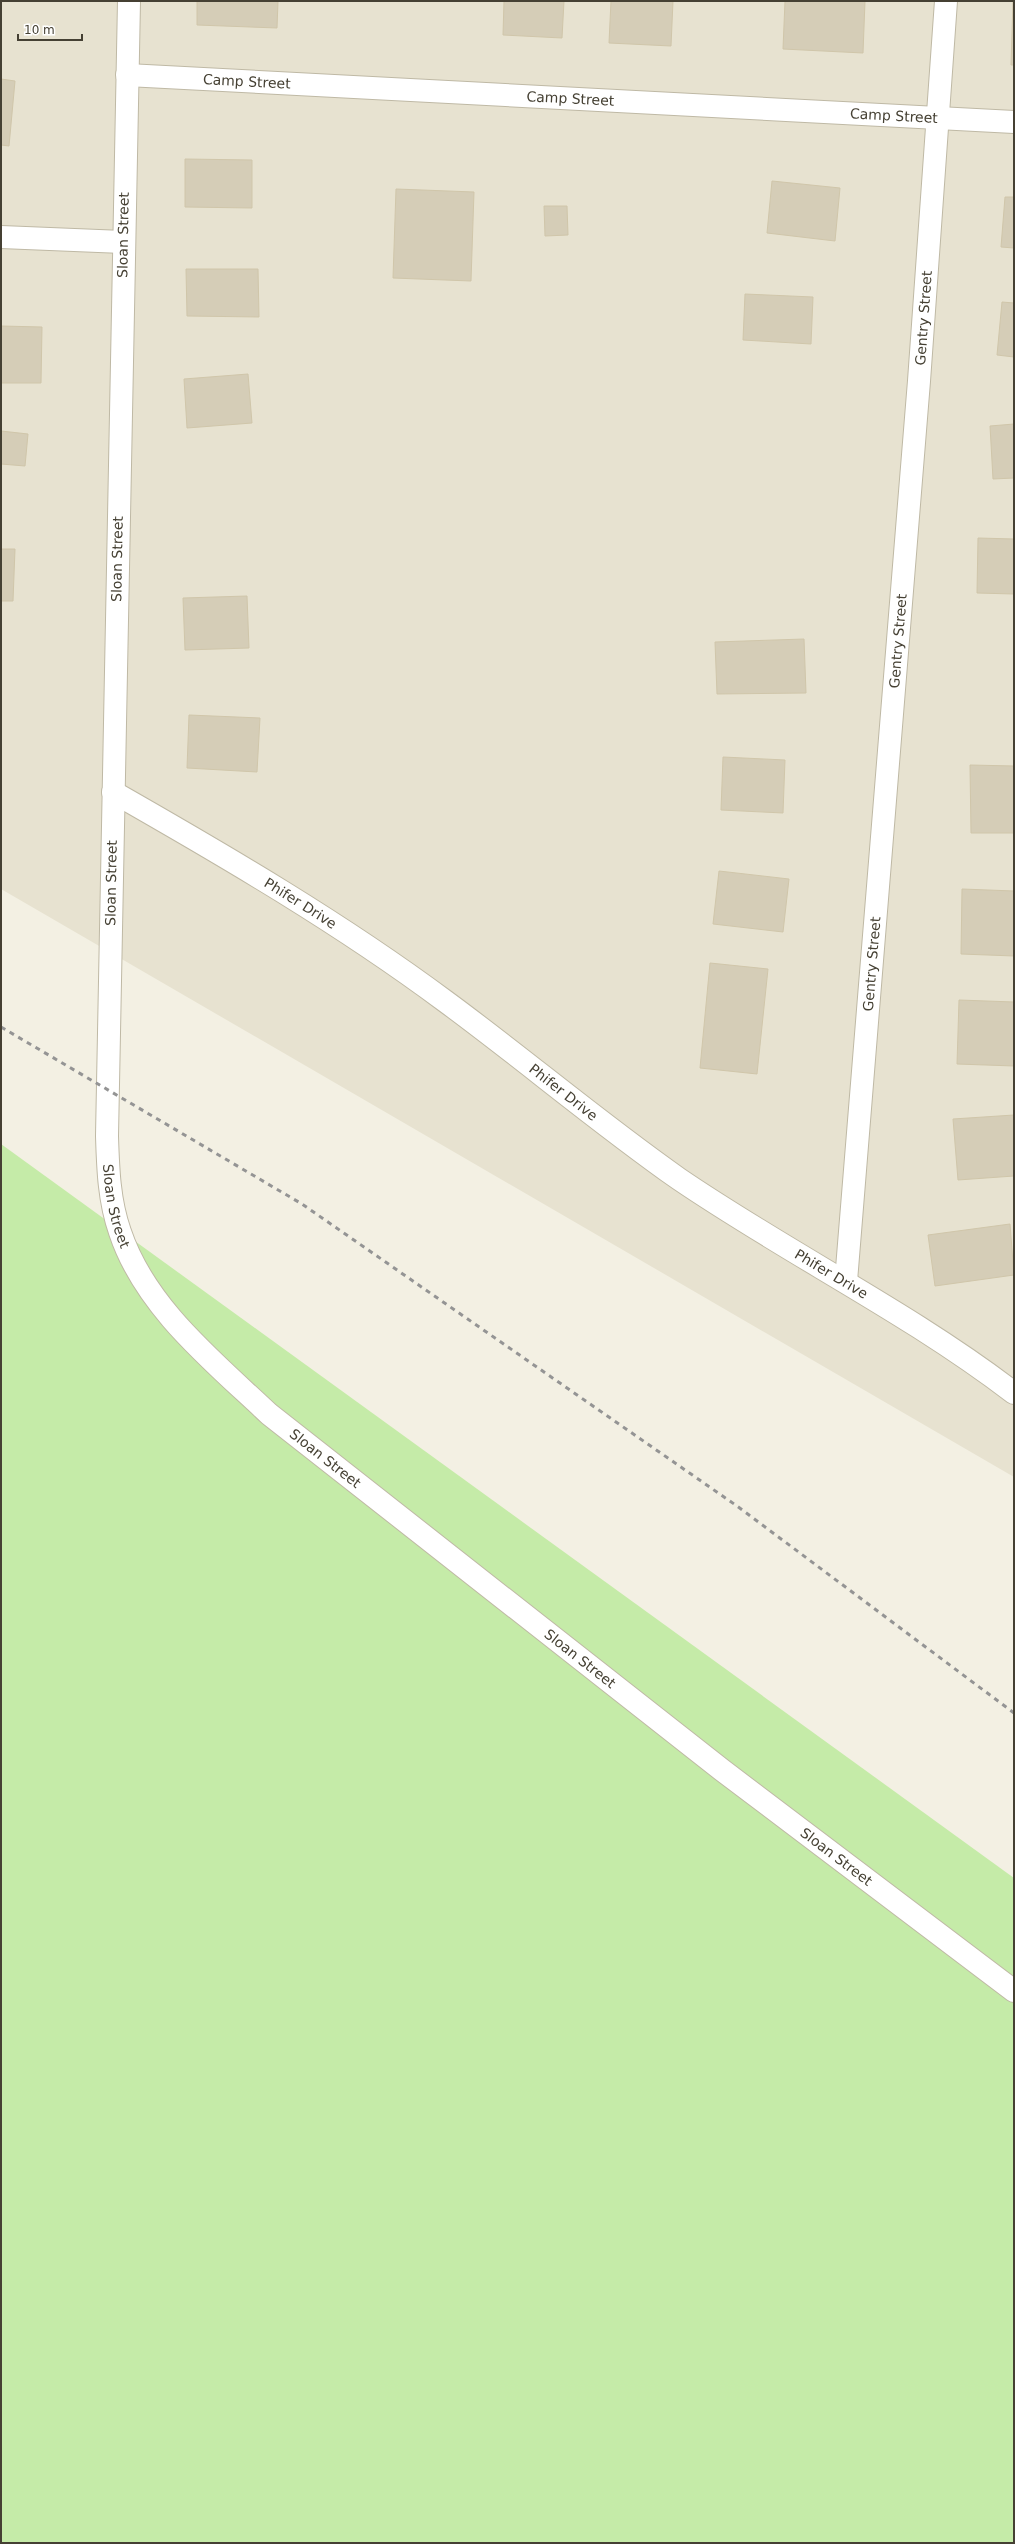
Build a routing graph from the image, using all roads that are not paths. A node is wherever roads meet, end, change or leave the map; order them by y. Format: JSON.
{"nodes":[{"id":1,"x":129,"y":1,"type":"edge"},
{"id":2,"x":946,"y":1,"type":"edge"},
{"id":3,"x":127,"y":75,"type":"junction"},
{"id":4,"x":937,"y":118,"type":"junction"},
{"id":5,"x":1014,"y":122,"type":"edge"},
{"id":6,"x":1,"y":237,"type":"edge"},
{"id":7,"x":123,"y":242,"type":"junction"},
{"id":8,"x":113,"y":792,"type":"junction"},
{"id":9,"x":846,"y":1281,"type":"junction"},
{"id":10,"x":1014,"y":1393,"type":"edge"},
{"id":11,"x":1014,"y":1991,"type":"edge"}],
"edges":[{"from":1,"to":3,"type":"street","name":"Sloan Street"},
{"from":2,"to":4,"type":"street","name":"Gentry Street"},
{"from":3,"to":4,"type":"street","name":"Camp Street"},
{"from":3,"to":7,"type":"street","name":"Sloan Street"},
{"from":4,"to":5,"type":"street","name":"Camp Street"},
{"from":4,"to":9,"type":"street","name":"Gentry Street"},
{"from":6,"to":7,"type":"street"},
{"from":7,"to":8,"type":"street","name":"Sloan Street"},
{"from":8,"to":9,"type":"street","name":"Phifer Drive"},
{"from":8,"to":11,"type":"street","name":"Sloan Street"},
{"from":9,"to":10,"type":"street","name":"Phifer Drive"}]}
